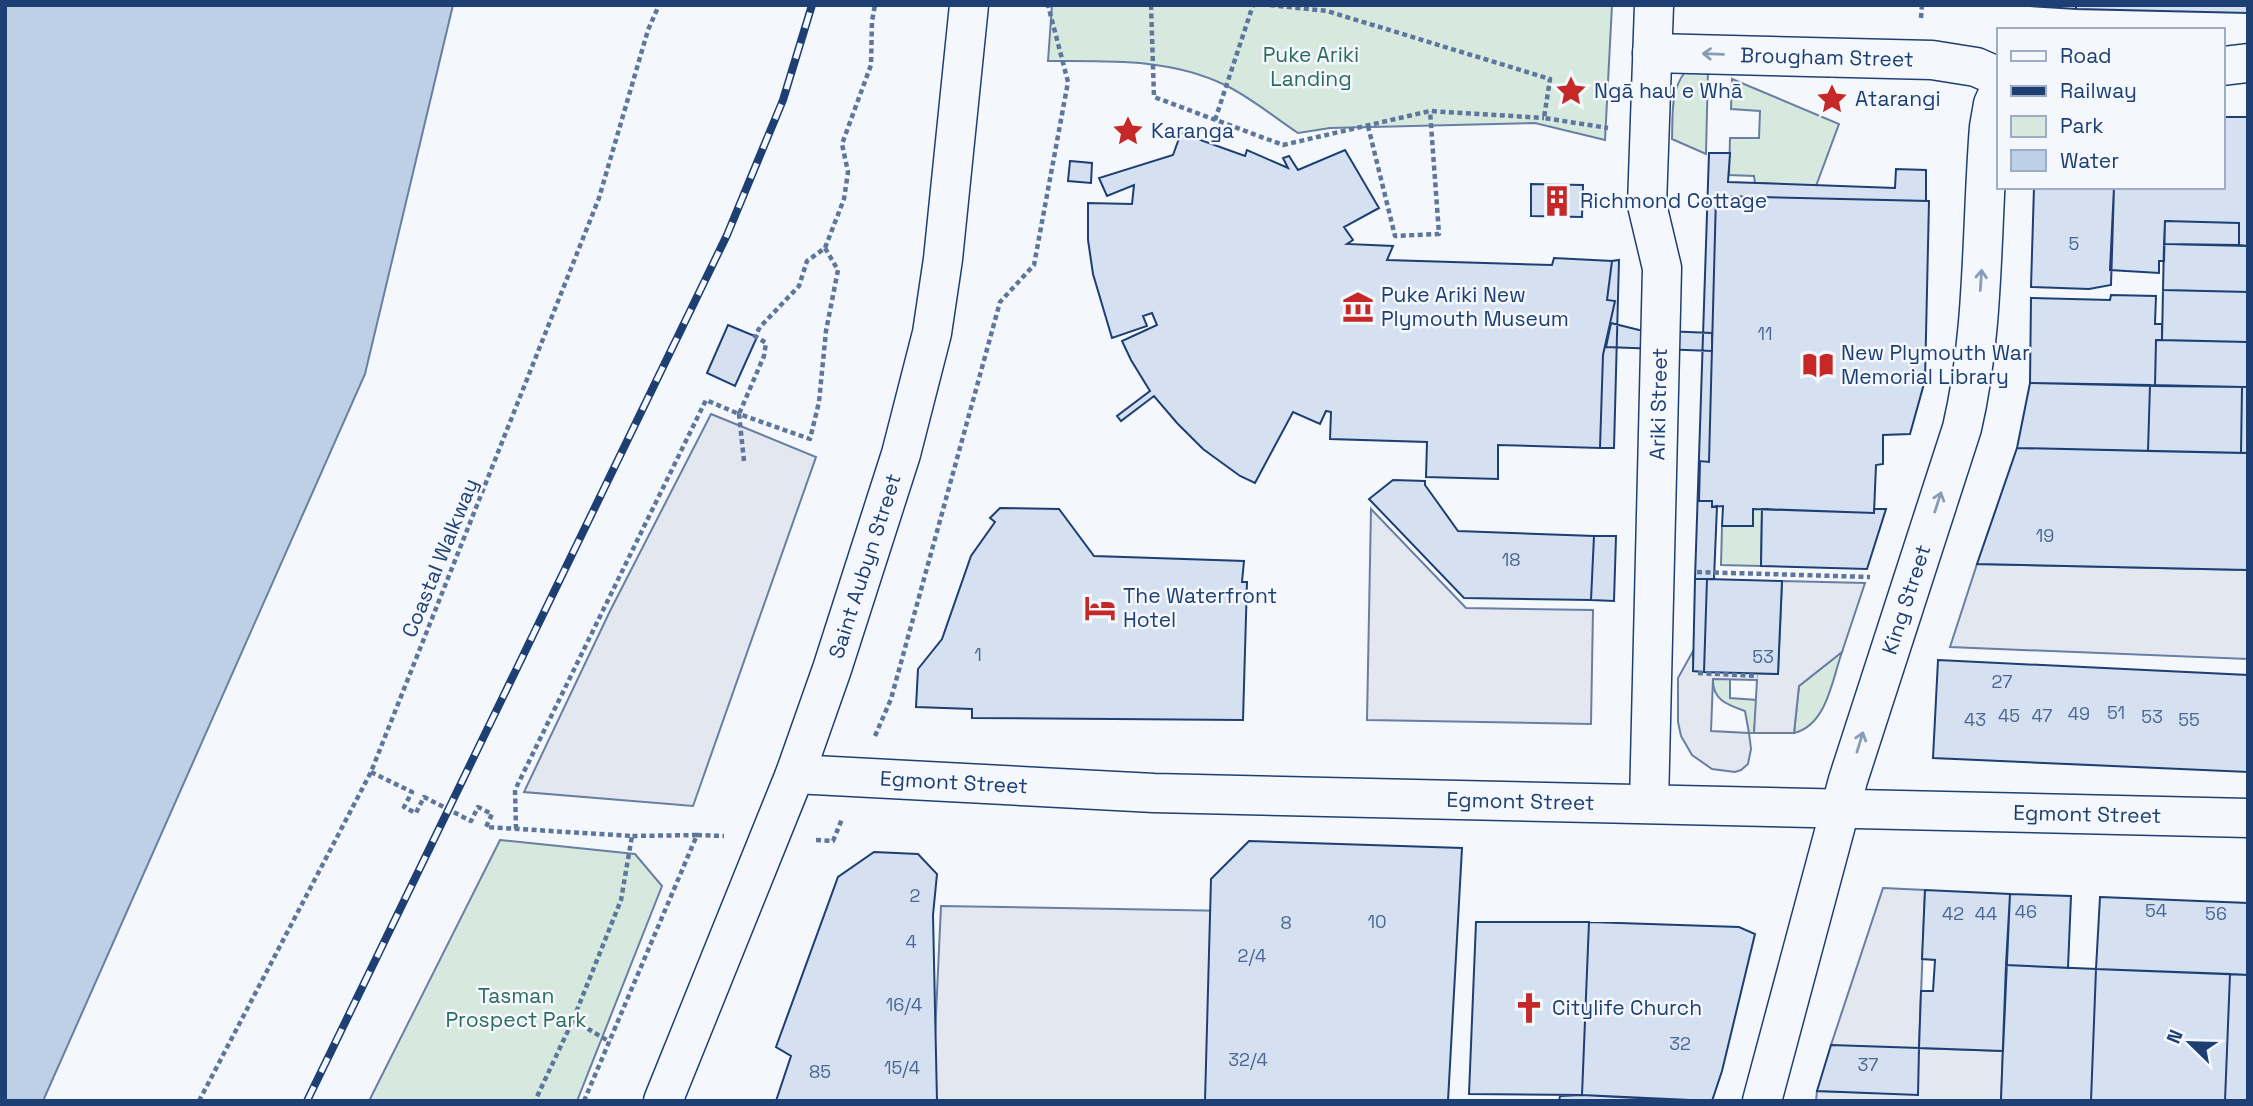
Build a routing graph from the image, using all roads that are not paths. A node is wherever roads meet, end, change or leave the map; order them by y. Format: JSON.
{"nodes":[{"id":1,"x":970,"y":5,"type":"edge"},
{"id":2,"x":1654,"y":5,"type":"edge"},
{"id":3,"x":1652,"y":53,"type":"junction"},
{"id":4,"x":2248,"y":63,"type":"edge"},
{"id":5,"x":2225,"y":66,"type":"edge"},
{"id":6,"x":1997,"y":76,"type":"edge"},
{"id":7,"x":1997,"y":95,"type":"edge"},
{"id":8,"x":795,"y":774,"type":"junction"},
{"id":9,"x":1649,"y":803,"type":"junction"},
{"id":10,"x":1841,"y":807,"type":"junction"},
{"id":11,"x":2248,"y":818,"type":"edge"},
{"id":12,"x":663,"y":1101,"type":"edge"},
{"id":13,"x":1762,"y":1101,"type":"edge"}],
"edges":[{"from":1,"to":8,"type":"main road","name":"Saint Aubyn Street"},
{"from":2,"to":3,"type":"main road","name":"Ariki Street"},
{"from":6,"to":3,"type":"main road","name":"Brougham Street","one_way":true},
{"from":3,"to":9,"type":"main road","name":"Ariki Street"},
{"from":4,"to":5,"type":"main road"},
{"from":10,"to":7,"type":"main road","name":"King Street","one_way":true},
{"from":8,"to":9,"type":"main road","name":"Egmont Street"},
{"from":8,"to":12,"type":"main road","name":"Saint Aubyn Street"},
{"from":9,"to":10,"type":"main road","name":"Egmont Street"},
{"from":10,"to":11,"type":"main road","name":"Egmont Street"},
{"from":10,"to":13,"type":"main road","name":"King Street"}]}
